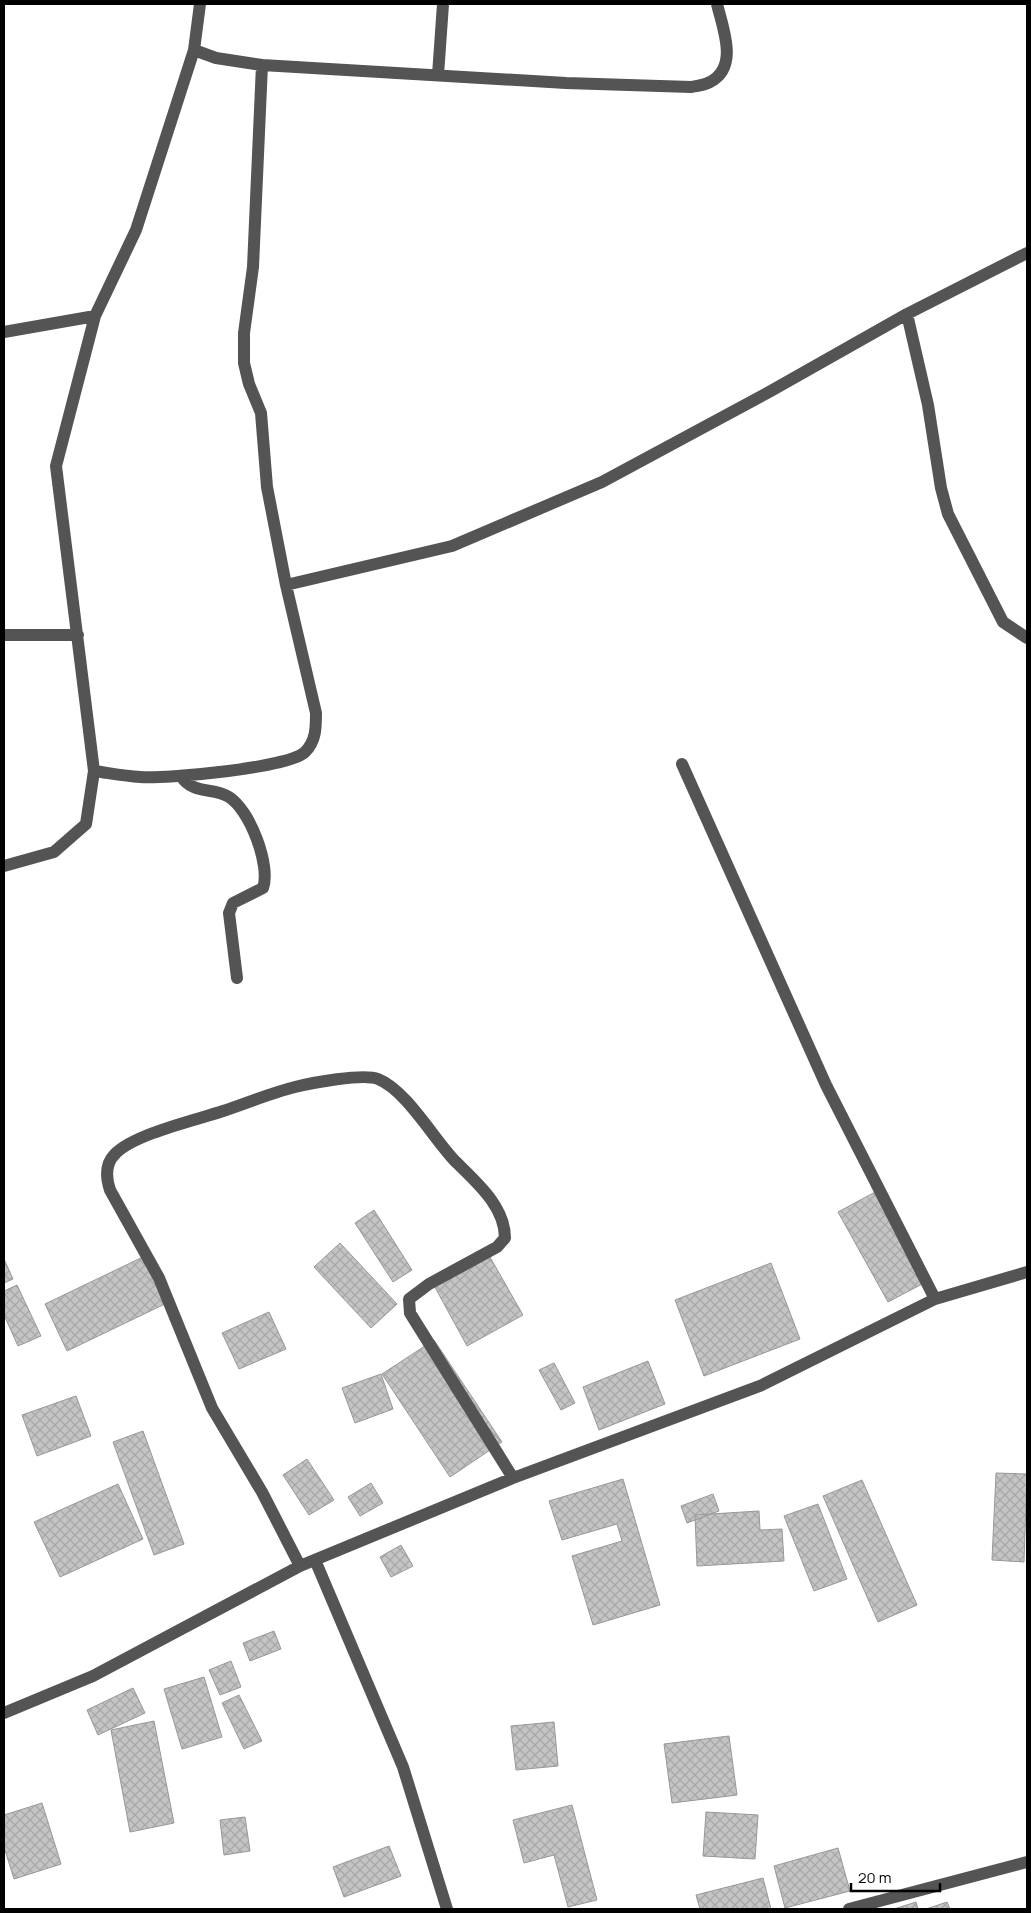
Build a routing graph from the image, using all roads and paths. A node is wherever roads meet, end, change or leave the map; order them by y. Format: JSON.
{"nodes":[{"id":1,"x":200,"y":4,"type":"edge"},
{"id":2,"x":444,"y":4,"type":"edge"},
{"id":3,"x":718,"y":4,"type":"edge"},
{"id":4,"x":194,"y":50,"type":"junction"},
{"id":5,"x":262,"y":65,"type":"junction"},
{"id":6,"x":438,"y":75,"type":"junction"},
{"id":7,"x":1027,"y":253,"type":"edge"},
{"id":8,"x":907,"y":314,"type":"junction"},
{"id":9,"x":95,"y":316,"type":"junction"},
{"id":10,"x":4,"y":332,"type":"edge"},
{"id":11,"x":286,"y":586,"type":"junction"},
{"id":12,"x":4,"y":634,"type":"edge"},
{"id":13,"x":78,"y":635,"type":"junction"},
{"id":14,"x":1027,"y":638,"type":"edge"},
{"id":15,"x":682,"y":764,"type":"dead end"},
{"id":16,"x":94,"y":771,"type":"junction"},
{"id":17,"x":182,"y":776,"type":"junction"},
{"id":18,"x":4,"y":866,"type":"edge"},
{"id":19,"x":237,"y":978,"type":"dead end"},
{"id":20,"x":1027,"y":1272,"type":"edge"},
{"id":21,"x":935,"y":1299,"type":"junction"},
{"id":22,"x":513,"y":1478,"type":"junction"},
{"id":23,"x":315,"y":1560,"type":"junction"},
{"id":24,"x":300,"y":1566,"type":"junction"},
{"id":25,"x":4,"y":1714,"type":"edge"},
{"id":26,"x":1027,"y":1862,"type":"edge"},
{"id":27,"x":447,"y":1909,"type":"edge"},
{"id":28,"x":849,"y":1909,"type":"edge"}],
"edges":[{"from":1,"to":4,"type":"street"},
{"from":2,"to":6,"type":"street"},
{"from":3,"to":6,"type":"street"},
{"from":4,"to":5,"type":"street"},
{"from":4,"to":9,"type":"street"},
{"from":5,"to":6,"type":"street"},
{"from":5,"to":11,"type":"street"},
{"from":7,"to":8,"type":"street"},
{"from":8,"to":11,"type":"street"},
{"from":8,"to":14,"type":"street"},
{"from":9,"to":10,"type":"street"},
{"from":9,"to":13,"type":"street"},
{"from":11,"to":17,"type":"street"},
{"from":12,"to":13,"type":"street"},
{"from":13,"to":16,"type":"street"},
{"from":15,"to":21,"type":"street"},
{"from":16,"to":17,"type":"street"},
{"from":16,"to":18,"type":"street"},
{"from":17,"to":19,"type":"street"},
{"from":20,"to":21,"type":"street"},
{"from":21,"to":22,"type":"street"},
{"from":22,"to":23,"type":"street"},
{"from":22,"to":24,"type":"street"},
{"from":23,"to":24,"type":"street"},
{"from":23,"to":27,"type":"street"},
{"from":24,"to":25,"type":"street"},
{"from":26,"to":28,"type":"street"}]}
